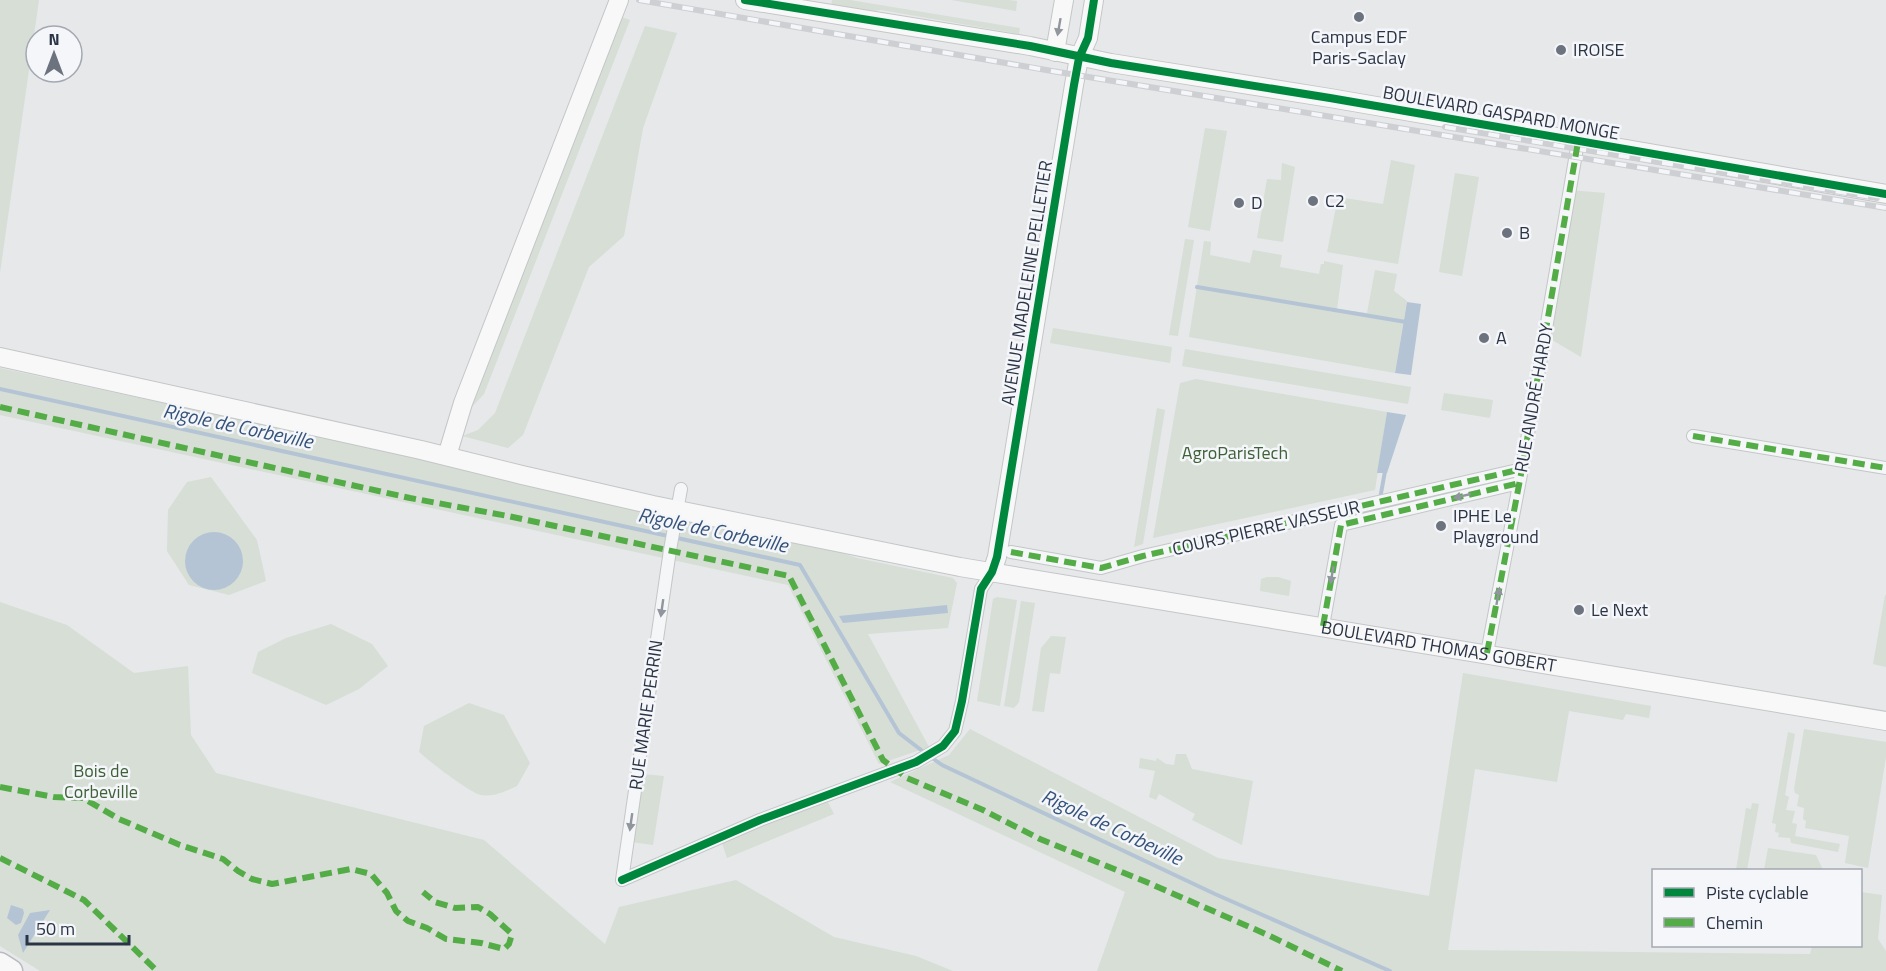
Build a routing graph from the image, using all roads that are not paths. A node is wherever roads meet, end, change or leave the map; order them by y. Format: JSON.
{"nodes":[{"id":1,"x":619,"y":0,"type":"edge"},
{"id":2,"x":746,"y":0,"type":"edge"},
{"id":3,"x":1064,"y":0,"type":"edge"},
{"id":4,"x":1094,"y":0,"type":"edge"},
{"id":5,"x":1055,"y":52,"type":"junction"},
{"id":6,"x":1078,"y":58,"type":"junction"},
{"id":7,"x":1578,"y":142,"type":"junction"},
{"id":8,"x":1886,"y":195,"type":"edge"},
{"id":9,"x":0,"y":357,"type":"edge"},
{"id":10,"x":1693,"y":436,"type":"dead end"},
{"id":11,"x":447,"y":456,"type":"junction"},
{"id":12,"x":1886,"y":468,"type":"edge"},
{"id":13,"x":1522,"y":469,"type":"junction"},
{"id":14,"x":1519,"y":483,"type":"junction"},
{"id":15,"x":681,"y":489,"type":"dead end"},
{"id":16,"x":678,"y":510,"type":"junction"},
{"id":17,"x":1011,"y":552,"type":"dead end"},
{"id":18,"x":992,"y":572,"type":"junction"},
{"id":19,"x":1323,"y":626,"type":"junction"},
{"id":20,"x":1487,"y":653,"type":"junction"},
{"id":21,"x":1886,"y":721,"type":"edge"},
{"id":22,"x":0,"y":964,"type":"edge"},
{"id":23,"x":11,"y":971,"type":"edge"}],
"edges":[{"from":1,"to":11,"type":"street"},
{"from":2,"to":5,"type":"street","name":"BOULEVARD GASPARD MONGE"},
{"from":3,"to":5,"type":"street","one_way":true},
{"from":4,"to":6,"type":"street","name":"AVENUE MADELEINE PELLETIER"},
{"from":5,"to":6,"type":"street","name":"BOULEVARD GASPARD MONGE"},
{"from":6,"to":7,"type":"street","name":"BOULEVARD GASPARD MONGE"},
{"from":6,"to":18,"type":"street","name":"AVENUE MADELEINE PELLETIER"},
{"from":7,"to":8,"type":"street","name":"BOULEVARD GASPARD MONGE"},
{"from":7,"to":13,"type":"street","name":"RUE ANDRÉ HARDY"},
{"from":9,"to":11,"type":"street","name":"BOULEVARD THOMAS GOBERT"},
{"from":10,"to":12,"type":"street"},
{"from":11,"to":16,"type":"street","name":"BOULEVARD THOMAS GOBERT"},
{"from":13,"to":14,"type":"street","name":"RUE ANDRÉ HARDY"},
{"from":13,"to":17,"type":"street","name":"COURS PIERRE VASSEUR"},
{"from":14,"to":19,"type":"street","one_way":true},
{"from":20,"to":14,"type":"street","name":"RUE ANDRÉ HARDY","one_way":true},
{"from":15,"to":16,"type":"street","name":"RUE MARIE PERRIN"},
{"from":16,"to":18,"type":"street","name":"BOULEVARD THOMAS GOBERT"},
{"from":16,"to":18,"type":"street","name":"RUE MARIE PERRIN","one_way":true},
{"from":18,"to":19,"type":"street","name":"BOULEVARD THOMAS GOBERT"},
{"from":19,"to":20,"type":"street","name":"BOULEVARD THOMAS GOBERT"},
{"from":20,"to":21,"type":"street","name":"BOULEVARD THOMAS GOBERT"},
{"from":22,"to":23,"type":"highway"}]}
